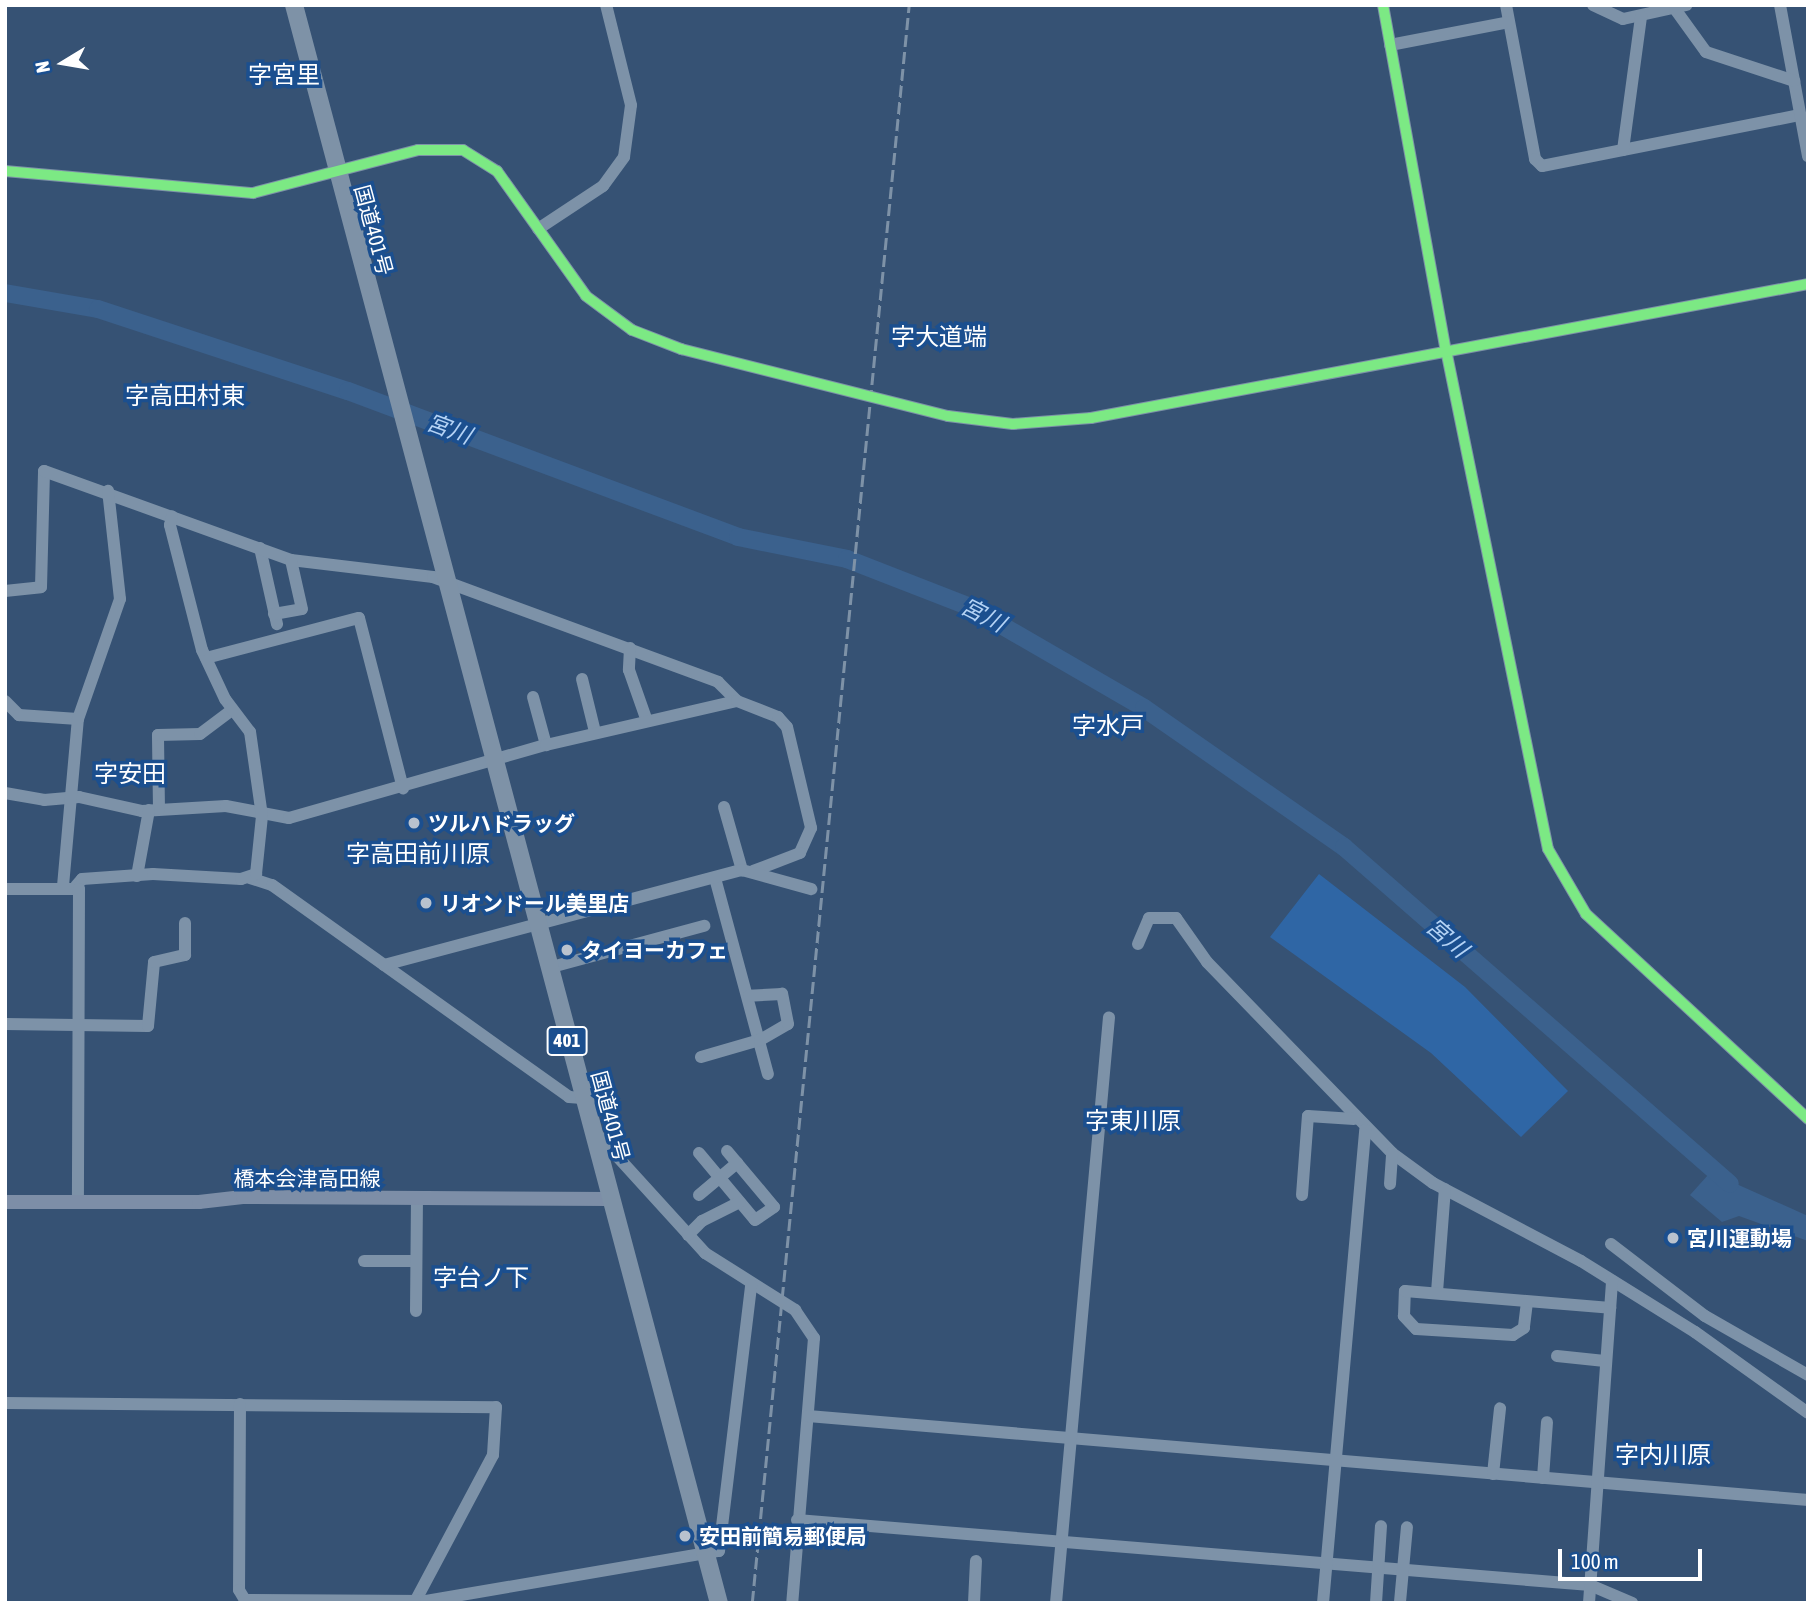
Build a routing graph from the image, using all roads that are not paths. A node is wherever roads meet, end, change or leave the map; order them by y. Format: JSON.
{"nodes":[{"id":1,"x":294,"y":5,"type":"edge"},
{"id":2,"x":606,"y":5,"type":"edge"},
{"id":3,"x":1383,"y":5,"type":"edge"},
{"id":4,"x":1506,"y":5,"type":"edge"},
{"id":5,"x":1593,"y":5,"type":"edge"},
{"id":6,"x":1780,"y":5,"type":"edge"},
{"id":7,"x":1681,"y":7,"type":"edge"},
{"id":8,"x":1645,"y":12,"type":"edge"},
{"id":9,"x":1509,"y":22,"type":"junction"},
{"id":10,"x":1391,"y":45,"type":"junction"},
{"id":11,"x":1794,"y":81,"type":"junction"},
{"id":12,"x":1800,"y":115,"type":"junction"},
{"id":13,"x":1623,"y":150,"type":"junction"},
{"id":14,"x":1808,"y":156,"type":"edge"},
{"id":15,"x":5,"y":171,"type":"edge"},
{"id":16,"x":338,"y":171,"type":"junction"},
{"id":17,"x":538,"y":229,"type":"junction"},
{"id":18,"x":1808,"y":285,"type":"edge"},
{"id":19,"x":1446,"y":350,"type":"junction"},
{"id":20,"x":108,"y":491,"type":"junction"},
{"id":21,"x":172,"y":516,"type":"junction"},
{"id":22,"x":260,"y":548,"type":"junction"},
{"id":23,"x":291,"y":560,"type":"junction"},
{"id":24,"x":446,"y":581,"type":"junction"},
{"id":25,"x":5,"y":591,"type":"edge"},
{"id":26,"x":630,"y":648,"type":"junction"},
{"id":27,"x":206,"y":658,"type":"junction"},
{"id":28,"x":582,"y":679,"type":"dead end"},
{"id":29,"x":533,"y":697,"type":"dead end"},
{"id":30,"x":5,"y":701,"type":"edge"},
{"id":31,"x":737,"y":701,"type":"junction"},
{"id":32,"x":232,"y":710,"type":"junction"},
{"id":33,"x":78,"y":719,"type":"junction"},
{"id":34,"x":647,"y":721,"type":"junction"},
{"id":35,"x":595,"y":732,"type":"junction"},
{"id":36,"x":546,"y":745,"type":"junction"},
{"id":37,"x":492,"y":760,"type":"junction"},
{"id":38,"x":403,"y":788,"type":"junction"},
{"id":39,"x":5,"y":793,"type":"edge"},
{"id":40,"x":71,"y":798,"type":"junction"},
{"id":41,"x":724,"y":807,"type":"dead end"},
{"id":42,"x":154,"y":810,"type":"junction"},
{"id":43,"x":262,"y":816,"type":"junction"},
{"id":44,"x":747,"y":870,"type":"junction"},
{"id":45,"x":137,"y":876,"type":"junction"},
{"id":46,"x":250,"y":878,"type":"junction"},
{"id":47,"x":715,"y":878,"type":"junction"},
{"id":48,"x":69,"y":886,"type":"junction"},
{"id":49,"x":5,"y":889,"type":"edge"},
{"id":50,"x":811,"y":889,"type":"dead end"},
{"id":51,"x":185,"y":923,"type":"dead end"},
{"id":52,"x":536,"y":923,"type":"junction"},
{"id":53,"x":704,"y":926,"type":"dead end"},
{"id":54,"x":1138,"y":944,"type":"dead end"},
{"id":55,"x":384,"y":965,"type":"junction"},
{"id":56,"x":548,"y":968,"type":"junction"},
{"id":57,"x":749,"y":996,"type":"junction"},
{"id":58,"x":1110,"y":1017,"type":"dead end"},
{"id":59,"x":76,"y":1023,"type":"junction"},
{"id":60,"x":5,"y":1024,"type":"edge"},
{"id":61,"x":760,"y":1040,"type":"junction"},
{"id":62,"x":701,"y":1057,"type":"dead end"},
{"id":63,"x":768,"y":1074,"type":"dead end"},
{"id":64,"x":582,"y":1098,"type":"junction"},
{"id":65,"x":1354,"y":1119,"type":"junction"},
{"id":66,"x":1808,"y":1119,"type":"edge"},
{"id":67,"x":1364,"y":1130,"type":"junction"},
{"id":68,"x":591,"y":1131,"type":"junction"},
{"id":69,"x":727,"y":1151,"type":"dead end"},
{"id":70,"x":699,"y":1153,"type":"dead end"},
{"id":71,"x":1392,"y":1153,"type":"junction"},
{"id":72,"x":737,"y":1163,"type":"junction"},
{"id":73,"x":719,"y":1177,"type":"junction"},
{"id":74,"x":1390,"y":1184,"type":"dead end"},
{"id":75,"x":1446,"y":1189,"type":"junction"},
{"id":76,"x":699,"y":1195,"type":"dead end"},
{"id":77,"x":1302,"y":1195,"type":"dead end"},
{"id":78,"x":417,"y":1199,"type":"junction"},
{"id":79,"x":609,"y":1199,"type":"junction"},
{"id":80,"x":5,"y":1202,"type":"edge"},
{"id":81,"x":78,"y":1202,"type":"junction"},
{"id":82,"x":740,"y":1202,"type":"junction"},
{"id":83,"x":688,"y":1235,"type":"junction"},
{"id":84,"x":1611,"y":1244,"type":"dead end"},
{"id":85,"x":364,"y":1261,"type":"dead end"},
{"id":86,"x":416,"y":1261,"type":"junction"},
{"id":87,"x":1612,"y":1282,"type":"junction"},
{"id":88,"x":751,"y":1286,"type":"junction"},
{"id":89,"x":1437,"y":1292,"type":"junction"},
{"id":90,"x":1527,"y":1302,"type":"junction"},
{"id":91,"x":1610,"y":1308,"type":"junction"},
{"id":92,"x":416,"y":1311,"type":"dead end"},
{"id":93,"x":1557,"y":1356,"type":"dead end"},
{"id":94,"x":1605,"y":1361,"type":"junction"},
{"id":95,"x":1808,"y":1375,"type":"edge"},
{"id":96,"x":5,"y":1403,"type":"edge"},
{"id":97,"x":240,"y":1404,"type":"junction"},
{"id":98,"x":1500,"y":1408,"type":"dead end"},
{"id":99,"x":1808,"y":1413,"type":"edge"},
{"id":100,"x":808,"y":1416,"type":"junction"},
{"id":101,"x":1547,"y":1422,"type":"dead end"},
{"id":102,"x":1070,"y":1439,"type":"junction"},
{"id":103,"x":1336,"y":1461,"type":"junction"},
{"id":104,"x":1493,"y":1474,"type":"junction"},
{"id":105,"x":1543,"y":1478,"type":"junction"},
{"id":106,"x":1597,"y":1483,"type":"junction"},
{"id":107,"x":1808,"y":1500,"type":"edge"},
{"id":108,"x":797,"y":1520,"type":"junction"},
{"id":109,"x":1381,"y":1525,"type":"dead end"},
{"id":110,"x":1407,"y":1527,"type":"dead end"},
{"id":111,"x":1061,"y":1540,"type":"junction"},
{"id":112,"x":706,"y":1554,"type":"junction"},
{"id":113,"x":976,"y":1561,"type":"dead end"},
{"id":114,"x":1328,"y":1562,"type":"junction"},
{"id":115,"x":1378,"y":1567,"type":"junction"},
{"id":116,"x":1403,"y":1569,"type":"junction"},
{"id":117,"x":1590,"y":1585,"type":"junction"},
{"id":118,"x":416,"y":1600,"type":"junction"},
{"id":119,"x":1400,"y":1602,"type":"edge"},
{"id":120,"x":719,"y":1603,"type":"edge"},
{"id":121,"x":792,"y":1603,"type":"edge"},
{"id":122,"x":974,"y":1603,"type":"edge"},
{"id":123,"x":1056,"y":1603,"type":"edge"},
{"id":124,"x":1323,"y":1603,"type":"edge"},
{"id":125,"x":1376,"y":1603,"type":"edge"},
{"id":126,"x":1589,"y":1603,"type":"edge"},
{"id":127,"x":1632,"y":1603,"type":"edge"}],
"edges":[{"from":1,"to":16,"type":"highway","name":"国道401号","number":"401"},
{"from":2,"to":17,"type":"street"},
{"from":3,"to":10,"type":"street"},
{"from":4,"to":9,"type":"street"},
{"from":5,"to":8,"type":"street"},
{"from":6,"to":11,"type":"street"},
{"from":7,"to":8,"type":"street"},
{"from":7,"to":11,"type":"street"},
{"from":8,"to":13,"type":"street"},
{"from":9,"to":10,"type":"street"},
{"from":9,"to":13,"type":"street"},
{"from":10,"to":19,"type":"street"},
{"from":11,"to":12,"type":"street"},
{"from":12,"to":13,"type":"street"},
{"from":12,"to":14,"type":"street"},
{"from":15,"to":16,"type":"street"},
{"from":16,"to":17,"type":"street"},
{"from":16,"to":24,"type":"highway","name":"国道401号","number":"401"},
{"from":17,"to":19,"type":"street"},
{"from":18,"to":19,"type":"street"},
{"from":19,"to":66,"type":"street"},
{"from":20,"to":21,"type":"street"},
{"from":20,"to":25,"type":"street"},
{"from":20,"to":33,"type":"street"},
{"from":21,"to":22,"type":"street"},
{"from":21,"to":27,"type":"street"},
{"from":22,"to":23,"type":"street"},
{"from":22,"to":23,"type":"street"},
{"from":23,"to":24,"type":"street"},
{"from":24,"to":26,"type":"street"},
{"from":24,"to":37,"type":"highway","name":"国道401号","number":"401"},
{"from":26,"to":31,"type":"street"},
{"from":26,"to":34,"type":"street"},
{"from":27,"to":32,"type":"street"},
{"from":27,"to":38,"type":"street"},
{"from":28,"to":35,"type":"street"},
{"from":29,"to":36,"type":"street"},
{"from":30,"to":33,"type":"street"},
{"from":31,"to":34,"type":"street"},
{"from":31,"to":44,"type":"street"},
{"from":32,"to":42,"type":"street"},
{"from":32,"to":43,"type":"street"},
{"from":33,"to":40,"type":"street"},
{"from":34,"to":35,"type":"street"},
{"from":35,"to":36,"type":"street"},
{"from":36,"to":37,"type":"street"},
{"from":37,"to":38,"type":"street"},
{"from":37,"to":52,"type":"highway","name":"国道401号","number":"401"},
{"from":38,"to":43,"type":"street"},
{"from":39,"to":40,"type":"street"},
{"from":40,"to":42,"type":"street"},
{"from":40,"to":48,"type":"street"},
{"from":41,"to":44,"type":"street"},
{"from":42,"to":43,"type":"street"},
{"from":42,"to":45,"type":"street"},
{"from":43,"to":46,"type":"street"},
{"from":44,"to":47,"type":"street"},
{"from":44,"to":50,"type":"street"},
{"from":45,"to":46,"type":"street"},
{"from":45,"to":48,"type":"street"},
{"from":46,"to":55,"type":"street"},
{"from":47,"to":52,"type":"street"},
{"from":47,"to":57,"type":"street"},
{"from":48,"to":49,"type":"street"},
{"from":48,"to":59,"type":"street"},
{"from":51,"to":59,"type":"street"},
{"from":52,"to":55,"type":"street"},
{"from":52,"to":56,"type":"highway","name":"国道401号","number":"401"},
{"from":53,"to":56,"type":"street"},
{"from":54,"to":65,"type":"street"},
{"from":55,"to":64,"type":"street"},
{"from":56,"to":64,"type":"highway","name":"国道401号","number":"401"},
{"from":57,"to":61,"type":"street"},
{"from":57,"to":61,"type":"street"},
{"from":58,"to":102,"type":"street"},
{"from":59,"to":60,"type":"street"},
{"from":59,"to":81,"type":"street"},
{"from":61,"to":62,"type":"street"},
{"from":61,"to":63,"type":"street"},
{"from":64,"to":68,"type":"highway","name":"国道401号","number":"401"},
{"from":65,"to":67,"type":"street"},
{"from":65,"to":77,"type":"street"},
{"from":67,"to":71,"type":"street"},
{"from":67,"to":103,"type":"street"},
{"from":68,"to":79,"type":"highway","name":"国道401号","number":"401"},
{"from":68,"to":83,"type":"street"},
{"from":69,"to":72,"type":"street"},
{"from":70,"to":73,"type":"street"},
{"from":71,"to":74,"type":"street"},
{"from":71,"to":75,"type":"street"},
{"from":72,"to":73,"type":"street"},
{"from":72,"to":82,"type":"street"},
{"from":73,"to":76,"type":"street"},
{"from":73,"to":82,"type":"street"},
{"from":75,"to":87,"type":"street"},
{"from":75,"to":89,"type":"street"},
{"from":78,"to":79,"type":"main road","name":"橋本会津高田線"},
{"from":78,"to":81,"type":"main road","name":"橋本会津高田線"},
{"from":78,"to":86,"type":"street"},
{"from":79,"to":112,"type":"highway","name":"国道401号","number":"401"},
{"from":80,"to":81,"type":"main road","name":"橋本会津高田線"},
{"from":82,"to":83,"type":"street"},
{"from":83,"to":88,"type":"street"},
{"from":84,"to":95,"type":"street"},
{"from":85,"to":86,"type":"street"},
{"from":86,"to":92,"type":"street"},
{"from":87,"to":91,"type":"street"},
{"from":87,"to":99,"type":"street"},
{"from":88,"to":100,"type":"street"},
{"from":88,"to":112,"type":"street"},
{"from":89,"to":90,"type":"street"},
{"from":89,"to":90,"type":"street"},
{"from":90,"to":91,"type":"street"},
{"from":91,"to":94,"type":"street"},
{"from":93,"to":94,"type":"street"},
{"from":94,"to":106,"type":"street"},
{"from":96,"to":97,"type":"street"},
{"from":97,"to":118,"type":"street"},
{"from":97,"to":118,"type":"street"},
{"from":98,"to":104,"type":"street"},
{"from":100,"to":102,"type":"street"},
{"from":100,"to":108,"type":"street"},
{"from":101,"to":105,"type":"street"},
{"from":102,"to":103,"type":"street"},
{"from":102,"to":111,"type":"street"},
{"from":103,"to":104,"type":"street"},
{"from":103,"to":114,"type":"street"},
{"from":104,"to":105,"type":"street"},
{"from":105,"to":106,"type":"street"},
{"from":106,"to":107,"type":"street"},
{"from":106,"to":117,"type":"street"},
{"from":108,"to":111,"type":"street"},
{"from":108,"to":121,"type":"street"},
{"from":109,"to":115,"type":"street"},
{"from":110,"to":116,"type":"street"},
{"from":111,"to":114,"type":"street"},
{"from":111,"to":123,"type":"street"},
{"from":112,"to":118,"type":"street"},
{"from":112,"to":120,"type":"highway","name":"国道401号","number":"401"},
{"from":113,"to":122,"type":"street"},
{"from":114,"to":115,"type":"street"},
{"from":114,"to":124,"type":"street"},
{"from":115,"to":116,"type":"street"},
{"from":115,"to":125,"type":"street"},
{"from":116,"to":117,"type":"street"},
{"from":116,"to":119,"type":"street"},
{"from":117,"to":126,"type":"street"},
{"from":117,"to":127,"type":"street"}]}
